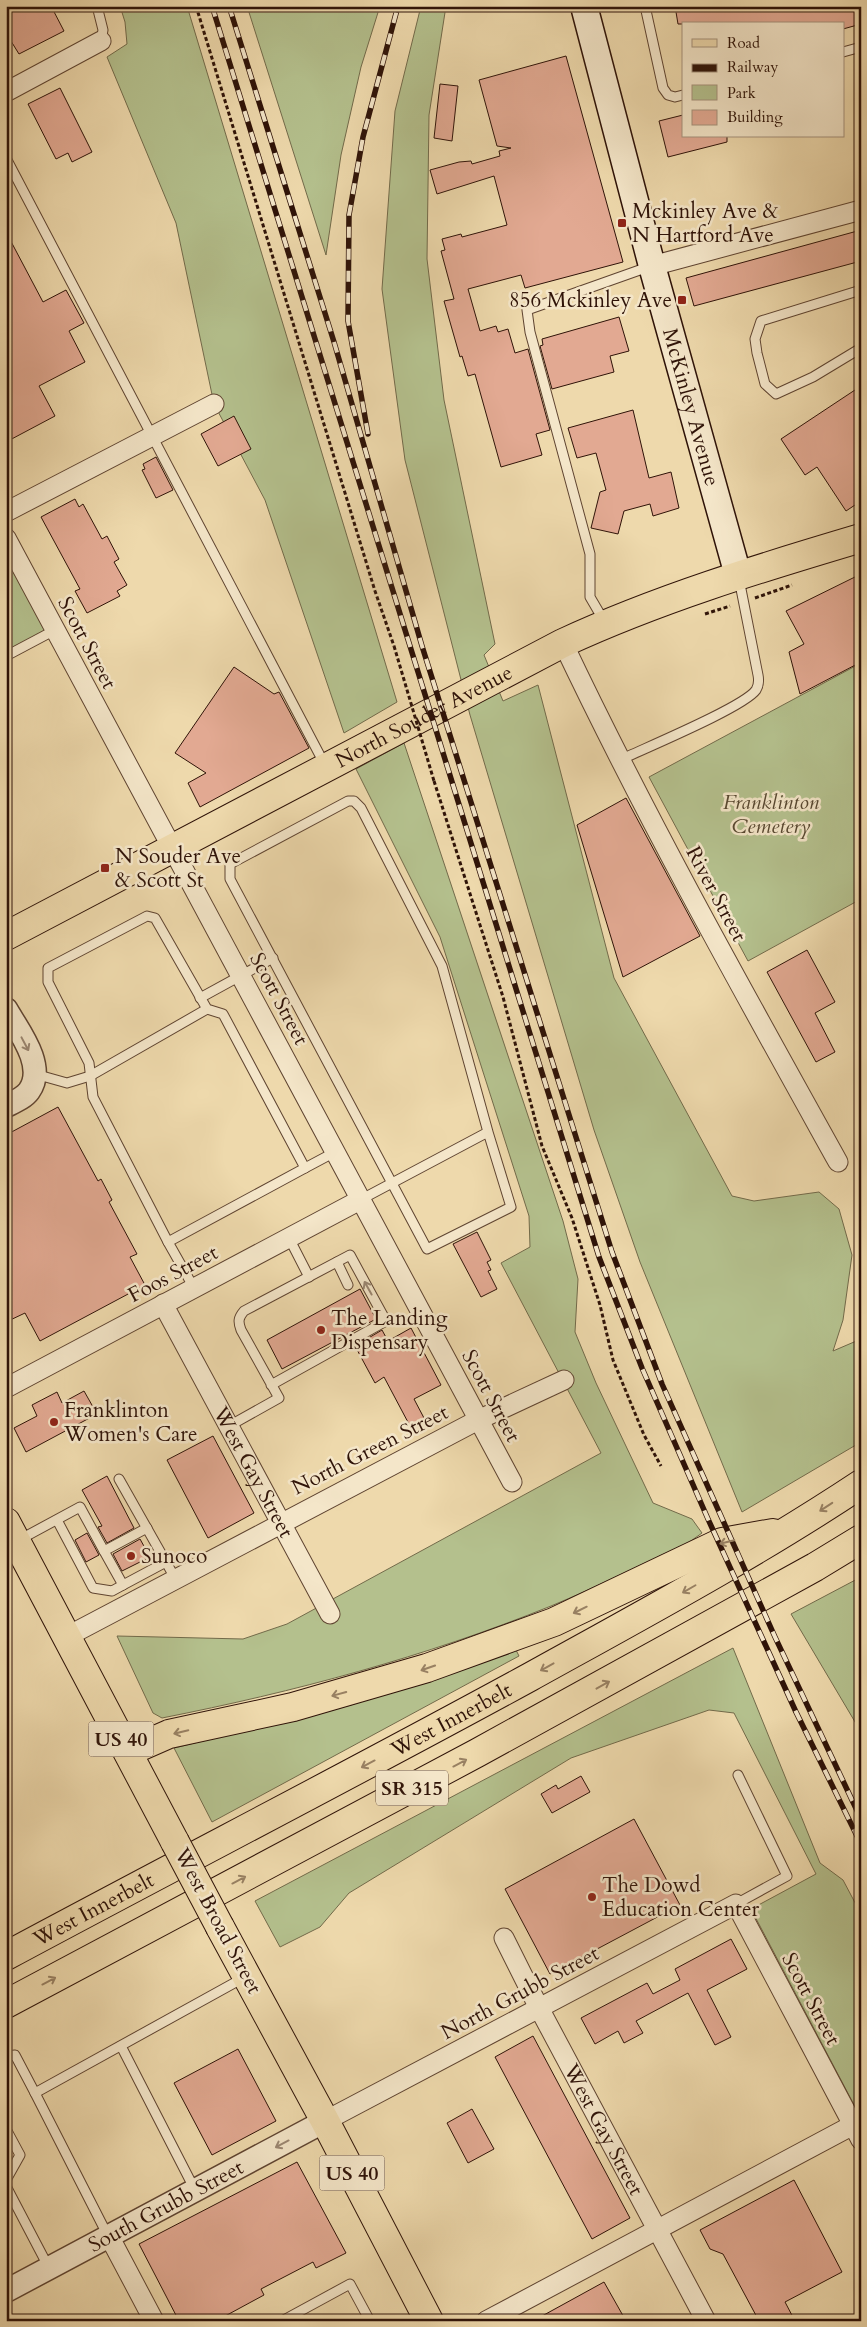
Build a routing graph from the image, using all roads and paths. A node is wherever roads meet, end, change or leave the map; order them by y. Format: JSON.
{"nodes":[{"id":1,"x":96,"y":6,"type":"edge"},
{"id":2,"x":196,"y":6,"type":"edge"},
{"id":3,"x":584,"y":6,"type":"edge"},
{"id":4,"x":645,"y":6,"type":"edge"},
{"id":5,"x":101,"y":41,"type":"joint"},
{"id":6,"x":861,"y":47,"type":"edge"},
{"id":7,"x":844,"y":52,"type":"edge"},
{"id":8,"x":6,"y":92,"type":"edge"},
{"id":9,"x":682,"y":95,"type":"edge"},
{"id":10,"x":6,"y":158,"type":"edge"},
{"id":11,"x":861,"y":210,"type":"edge"},
{"id":12,"x":652,"y":266,"type":"junction"},
{"id":13,"x":861,"y":290,"type":"edge"},
{"id":14,"x":861,"y":348,"type":"edge"},
{"id":15,"x":214,"y":404,"type":"dead end"},
{"id":16,"x":152,"y":436,"type":"junction"},
{"id":17,"x":6,"y":512,"type":"edge"},
{"id":18,"x":6,"y":538,"type":"edge"},
{"id":19,"x":861,"y":538,"type":"edge"},
{"id":20,"x":738,"y":575,"type":"junction"},
{"id":21,"x":798,"y":583,"type":"dead end"},
{"id":22,"x":744,"y":602,"type":"junction"},
{"id":23,"x":696,"y":616,"type":"dead end"},
{"id":24,"x":606,"y":624,"type":"junction"},
{"id":25,"x":55,"y":630,"type":"junction"},
{"id":26,"x":562,"y":643,"type":"junction"},
{"id":27,"x":6,"y":656,"type":"edge"},
{"id":28,"x":427,"y":733,"type":"dead end"},
{"id":29,"x":418,"y":737,"type":"dead end"},
{"id":30,"x":620,"y":760,"type":"junction"},
{"id":31,"x":326,"y":767,"type":"junction"},
{"id":32,"x":172,"y":848,"type":"junction"},
{"id":33,"x":6,"y":936,"type":"edge"},
{"id":34,"x":273,"y":958,"type":"junction"},
{"id":35,"x":241,"y":976,"type":"junction"},
{"id":36,"x":200,"y":998,"type":"junction"},
{"id":37,"x":6,"y":1009,"type":"edge"},
{"id":38,"x":207,"y":1009,"type":"junction"},
{"id":39,"x":90,"y":1076,"type":"junction"},
{"id":40,"x":34,"y":1077,"type":"junction"},
{"id":41,"x":6,"y":1106,"type":"edge"},
{"id":42,"x":488,"y":1132,"type":"junction"},
{"id":43,"x":335,"y":1152,"type":"junction"},
{"id":44,"x":838,"y":1162,"type":"dead end"},
{"id":45,"x":306,"y":1168,"type":"junction"},
{"id":46,"x":392,"y":1183,"type":"junction"},
{"id":47,"x":360,"y":1200,"type":"junction"},
{"id":48,"x":289,"y":1238,"type":"junction"},
{"id":49,"x":168,"y":1242,"type":"junction"},
{"id":50,"x":337,"y":1262,"type":"junction"},
{"id":51,"x":309,"y":1277,"type":"junction"},
{"id":52,"x":348,"y":1285,"type":"dead end"},
{"id":53,"x":194,"y":1288,"type":"junction"},
{"id":54,"x":163,"y":1304,"type":"junction"},
{"id":55,"x":564,"y":1380,"type":"dead end"},
{"id":56,"x":271,"y":1385,"type":"junction"},
{"id":57,"x":6,"y":1388,"type":"edge"},
{"id":58,"x":478,"y":1420,"type":"junction"},
{"id":59,"x":229,"y":1426,"type":"junction"},
{"id":60,"x":661,"y":1466,"type":"dead end"},
{"id":61,"x":119,"y":1479,"type":"dead end"},
{"id":62,"x":512,"y":1482,"type":"dead end"},
{"id":63,"x":861,"y":1484,"type":"edge"},
{"id":64,"x":57,"y":1520,"type":"junction"},
{"id":65,"x":281,"y":1522,"type":"junction"},
{"id":66,"x":147,"y":1528,"type":"junction"},
{"id":67,"x":792,"y":1530,"type":"junction"},
{"id":68,"x":12,"y":1532,"type":"edge"},
{"id":69,"x":861,"y":1539,"type":"edge"},
{"id":70,"x":104,"y":1551,"type":"junction"},
{"id":71,"x":171,"y":1570,"type":"junction"},
{"id":72,"x":123,"y":1585,"type":"junction"},
{"id":73,"x":112,"y":1590,"type":"junction"},
{"id":74,"x":121,"y":1608,"type":"junction"},
{"id":75,"x":330,"y":1614,"type":"dead end"},
{"id":76,"x":68,"y":1636,"type":"junction"},
{"id":77,"x":128,"y":1752,"type":"junction"},
{"id":78,"x":738,"y":1775,"type":"dead end"},
{"id":79,"x":736,"y":1904,"type":"junction"},
{"id":80,"x":504,"y":1938,"type":"dead end"},
{"id":81,"x":6,"y":1956,"type":"edge"},
{"id":82,"x":247,"y":1976,"type":"junction"},
{"id":83,"x":6,"y":2004,"type":"edge"},
{"id":84,"x":539,"y":2008,"type":"junction"},
{"id":85,"x":121,"y":2046,"type":"junction"},
{"id":86,"x":6,"y":2056,"type":"edge"},
{"id":87,"x":35,"y":2093,"type":"junction"},
{"id":88,"x":325,"y":2121,"type":"junction"},
{"id":89,"x":6,"y":2129,"type":"edge"},
{"id":90,"x":857,"y":2133,"type":"edge"},
{"id":91,"x":6,"y":2180,"type":"edge"},
{"id":92,"x":6,"y":2186,"type":"edge"},
{"id":93,"x":195,"y":2190,"type":"junction"},
{"id":94,"x":658,"y":2229,"type":"junction"},
{"id":95,"x":109,"y":2236,"type":"junction"},
{"id":96,"x":49,"y":2268,"type":"junction"},
{"id":97,"x":6,"y":2291,"type":"edge"},
{"id":98,"x":154,"y":2321,"type":"edge"},
{"id":99,"x":282,"y":2321,"type":"edge"},
{"id":100,"x":370,"y":2321,"type":"edge"},
{"id":101,"x":429,"y":2321,"type":"edge"},
{"id":102,"x":486,"y":2321,"type":"edge"},
{"id":103,"x":706,"y":2321,"type":"edge"}],
"edges":[{"from":1,"to":5,"type":"lane"},
{"from":2,"to":60,"type":"path","bridge":true},
{"from":3,"to":12,"type":"main road","name":"McKinley Avenue"},
{"from":4,"to":9,"type":"lane"},
{"from":5,"to":8,"type":"street"},
{"from":6,"to":7,"type":"lane"},
{"from":10,"to":16,"type":"lane"},
{"from":11,"to":12,"type":"street"},
{"from":12,"to":20,"type":"main road","name":"McKinley Avenue"},
{"from":12,"to":24,"type":"lane"},
{"from":13,"to":14,"type":"lane"},
{"from":15,"to":16,"type":"street"},
{"from":16,"to":17,"type":"street"},
{"from":16,"to":31,"type":"lane"},
{"from":18,"to":25,"type":"street","name":"Scott Street"},
{"from":19,"to":20,"type":"main road","name":"North Souder Avenue"},
{"from":20,"to":22,"type":"lane"},
{"from":20,"to":24,"type":"main road","name":"North Souder Avenue"},
{"from":21,"to":22,"type":"path"},
{"from":22,"to":23,"type":"path"},
{"from":22,"to":30,"type":"lane"},
{"from":24,"to":26,"type":"main road","name":"North Souder Avenue"},
{"from":25,"to":27,"type":"lane"},
{"from":25,"to":32,"type":"street","name":"Scott Street"},
{"from":26,"to":30,"type":"street","name":"River Street"},
{"from":26,"to":31,"type":"main road","name":"North Souder Avenue"},
{"from":28,"to":29,"type":"path"},
{"from":30,"to":44,"type":"street","name":"River Street"},
{"from":31,"to":32,"type":"main road","name":"North Souder Avenue"},
{"from":32,"to":33,"type":"main road","name":"North Souder Avenue"},
{"from":32,"to":35,"type":"street","name":"Scott Street"},
{"from":34,"to":35,"type":"lane"},
{"from":34,"to":42,"type":"lane"},
{"from":34,"to":46,"type":"lane"},
{"from":35,"to":36,"type":"lane"},
{"from":35,"to":43,"type":"street","name":"Scott Street"},
{"from":36,"to":38,"type":"lane"},
{"from":36,"to":39,"type":"lane"},
{"from":37,"to":40,"type":"street","one_way":true},
{"from":38,"to":39,"type":"lane"},
{"from":38,"to":45,"type":"lane"},
{"from":39,"to":40,"type":"lane"},
{"from":39,"to":49,"type":"lane"},
{"from":40,"to":41,"type":"street"},
{"from":42,"to":46,"type":"lane"},
{"from":42,"to":46,"type":"lane"},
{"from":43,"to":45,"type":"lane"},
{"from":43,"to":47,"type":"street","name":"Scott Street"},
{"from":45,"to":49,"type":"lane"},
{"from":46,"to":47,"type":"lane"},
{"from":47,"to":48,"type":"street","name":"Foos Street"},
{"from":47,"to":58,"type":"street","name":"Scott Street"},
{"from":48,"to":51,"type":"lane"},
{"from":48,"to":53,"type":"street","name":"Foos Street"},
{"from":49,"to":53,"type":"lane"},
{"from":50,"to":51,"type":"lane"},
{"from":50,"to":52,"type":"lane"},
{"from":56,"to":50,"type":"lane","one_way":true},
{"from":51,"to":56,"type":"lane"},
{"from":53,"to":54,"type":"street","name":"Foos Street"},
{"from":54,"to":57,"type":"street","name":"Foos Street"},
{"from":54,"to":59,"type":"street","name":"West Gay Street"},
{"from":55,"to":58,"type":"street","name":"North Green Street"},
{"from":56,"to":59,"type":"lane"},
{"from":58,"to":62,"type":"street","name":"Scott Street"},
{"from":58,"to":65,"type":"street","name":"North Green Street"},
{"from":59,"to":65,"type":"street","name":"West Gay Street"},
{"from":61,"to":66,"type":"lane"},
{"from":63,"to":67,"type":"main road","name":"West Innerbelt","number":"SR 315","one_way":true},
{"from":64,"to":68,"type":"lane"},
{"from":64,"to":70,"type":"lane"},
{"from":64,"to":73,"type":"lane"},
{"from":65,"to":71,"type":"street","name":"North Green Street"},
{"from":65,"to":75,"type":"street","name":"West Gay Street"},
{"from":66,"to":70,"type":"lane"},
{"from":66,"to":71,"type":"lane"},
{"from":67,"to":77,"type":"main road","one_way":true},
{"from":67,"to":81,"type":"main road","name":"West Innerbelt","number":"SR 315","one_way":true},
{"from":68,"to":76,"type":"main road","name":"West Broad Street","number":"US 40"},
{"from":83,"to":69,"type":"main road","name":"West Innerbelt","number":"SR 315","one_way":true},
{"from":70,"to":72,"type":"lane"},
{"from":71,"to":72,"type":"lane"},
{"from":71,"to":74,"type":"street","name":"North Green Street"},
{"from":72,"to":73,"type":"lane"},
{"from":73,"to":74,"type":"lane"},
{"from":74,"to":76,"type":"street","name":"North Green Street"},
{"from":76,"to":77,"type":"main road","name":"West Broad Street","number":"US 40"},
{"from":77,"to":82,"type":"main road","name":"West Broad Street","number":"US 40","bridge":true},
{"from":78,"to":79,"type":"lane"},
{"from":79,"to":84,"type":"street","name":"North Grubb Street"},
{"from":79,"to":90,"type":"street","name":"Scott Street"},
{"from":80,"to":84,"type":"street","name":"West Gay Street"},
{"from":82,"to":85,"type":"lane"},
{"from":82,"to":88,"type":"main road","name":"West Broad Street","number":"US 40"},
{"from":84,"to":88,"type":"street","name":"North Grubb Street"},
{"from":84,"to":94,"type":"street","name":"West Gay Street"},
{"from":85,"to":87,"type":"lane"},
{"from":85,"to":93,"type":"lane"},
{"from":86,"to":87,"type":"lane"},
{"from":87,"to":95,"type":"lane"},
{"from":88,"to":93,"type":"street","name":"South Grubb Street","one_way":true},
{"from":88,"to":101,"type":"main road","name":"West Broad Street","number":"US 40"},
{"from":89,"to":91,"type":"lane"},
{"from":90,"to":94,"type":"street"},
{"from":92,"to":96,"type":"lane"},
{"from":93,"to":95,"type":"street","name":"South Grubb Street"},
{"from":94,"to":102,"type":"street"},
{"from":94,"to":103,"type":"street","name":"West Gay Street"},
{"from":95,"to":96,"type":"street","name":"South Grubb Street"},
{"from":95,"to":98,"type":"street"},
{"from":96,"to":97,"type":"street","name":"South Grubb Street"},
{"from":99,"to":100,"type":"lane"}]}
